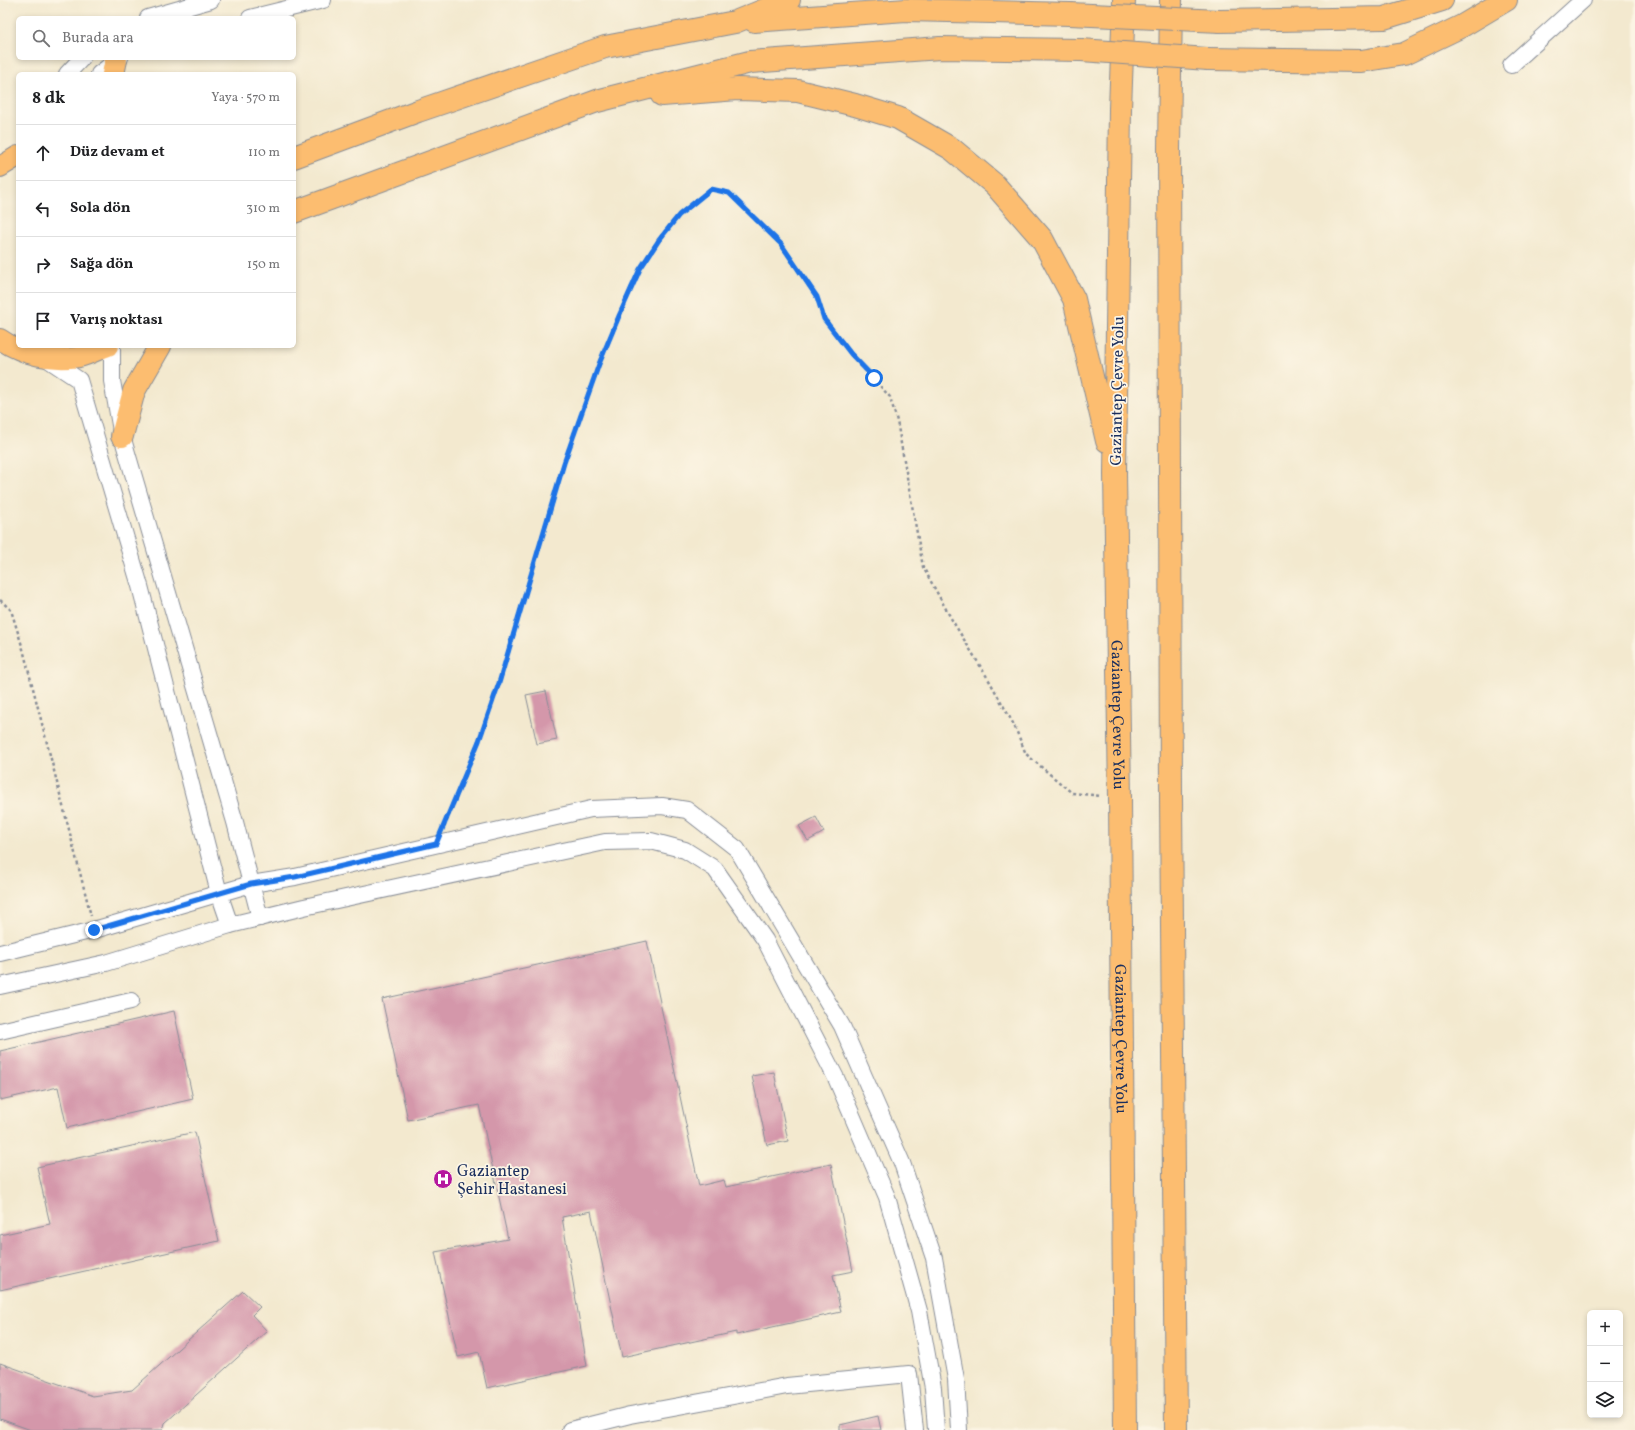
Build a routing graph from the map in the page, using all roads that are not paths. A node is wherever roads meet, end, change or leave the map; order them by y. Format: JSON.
{"nodes":[{"id":1,"x":211,"y":0,"type":"edge"},
{"id":2,"x":324,"y":0,"type":"edge"},
{"id":3,"x":789,"y":0,"type":"edge"},
{"id":4,"x":1124,"y":0,"type":"edge"},
{"id":5,"x":1171,"y":0,"type":"edge"},
{"id":6,"x":1442,"y":0,"type":"edge"},
{"id":7,"x":1506,"y":0,"type":"edge"},
{"id":8,"x":1584,"y":0,"type":"edge"},
{"id":9,"x":155,"y":16,"type":"edge"},
{"id":10,"x":258,"y":16,"type":"edge"},
{"id":11,"x":735,"y":22,"type":"junction"},
{"id":12,"x":80,"y":60,"type":"edge"},
{"id":13,"x":116,"y":64,"type":"edge"},
{"id":14,"x":1511,"y":65,"type":"dead end"},
{"id":15,"x":69,"y":72,"type":"edge"},
{"id":16,"x":102,"y":72,"type":"edge"},
{"id":17,"x":597,"y":101,"type":"junction"},
{"id":18,"x":296,"y":156,"type":"edge"},
{"id":19,"x":16,"y":157,"type":"edge"},
{"id":20,"x":0,"y":167,"type":"edge"},
{"id":21,"x":296,"y":211,"type":"edge"},
{"id":22,"x":0,"y":339,"type":"edge"},
{"id":23,"x":103,"y":348,"type":"edge"},
{"id":24,"x":112,"y":348,"type":"edge"},
{"id":25,"x":159,"y":348,"type":"edge"},
{"id":26,"x":46,"y":358,"type":"junction"},
{"id":27,"x":122,"y":436,"type":"junction"},
{"id":28,"x":1115,"y":474,"type":"junction"},
{"id":29,"x":251,"y":884,"type":"junction"},
{"id":30,"x":219,"y":893,"type":"junction"},
{"id":31,"x":260,"y":918,"type":"junction"},
{"id":32,"x":230,"y":926,"type":"junction"},
{"id":33,"x":0,"y":953,"type":"edge"},
{"id":34,"x":0,"y":986,"type":"edge"},
{"id":35,"x":131,"y":1001,"type":"dead end"},
{"id":36,"x":0,"y":1031,"type":"edge"},
{"id":37,"x":570,"y":1430,"type":"edge"},
{"id":38,"x":915,"y":1430,"type":"edge"},
{"id":39,"x":936,"y":1430,"type":"edge"},
{"id":40,"x":959,"y":1430,"type":"edge"},
{"id":41,"x":1125,"y":1430,"type":"edge"},
{"id":42,"x":1176,"y":1430,"type":"edge"}],
"edges":[{"from":1,"to":9,"type":"street"},
{"from":2,"to":10,"type":"street"},
{"from":3,"to":11,"type":"highway"},
{"from":4,"to":28,"type":"highway","name":"Gaziantep Çevre Yolu"},
{"from":5,"to":42,"type":"highway"},
{"from":6,"to":11,"type":"highway","bridge":true},
{"from":7,"to":17,"type":"highway","bridge":true},
{"from":8,"to":14,"type":"street"},
{"from":11,"to":18,"type":"highway"},
{"from":12,"to":15,"type":"street"},
{"from":13,"to":16,"type":"street"},
{"from":17,"to":21,"type":"highway"},
{"from":17,"to":28,"type":"highway"},
{"from":19,"to":20,"type":"main road"},
{"from":22,"to":26,"type":"main road"},
{"from":23,"to":26,"type":"main road"},
{"from":24,"to":27,"type":"street"},
{"from":25,"to":27,"type":"highway"},
{"from":26,"to":30,"type":"street"},
{"from":27,"to":29,"type":"street"},
{"from":28,"to":41,"type":"highway","name":"Gaziantep Çevre Yolu"},
{"from":29,"to":30,"type":"street"},
{"from":29,"to":31,"type":"street"},
{"from":29,"to":40,"type":"street"},
{"from":30,"to":32,"type":"street"},
{"from":30,"to":33,"type":"street"},
{"from":31,"to":32,"type":"street"},
{"from":31,"to":39,"type":"street"},
{"from":32,"to":34,"type":"street"},
{"from":35,"to":36,"type":"street"},
{"from":37,"to":38,"type":"street"}]}
